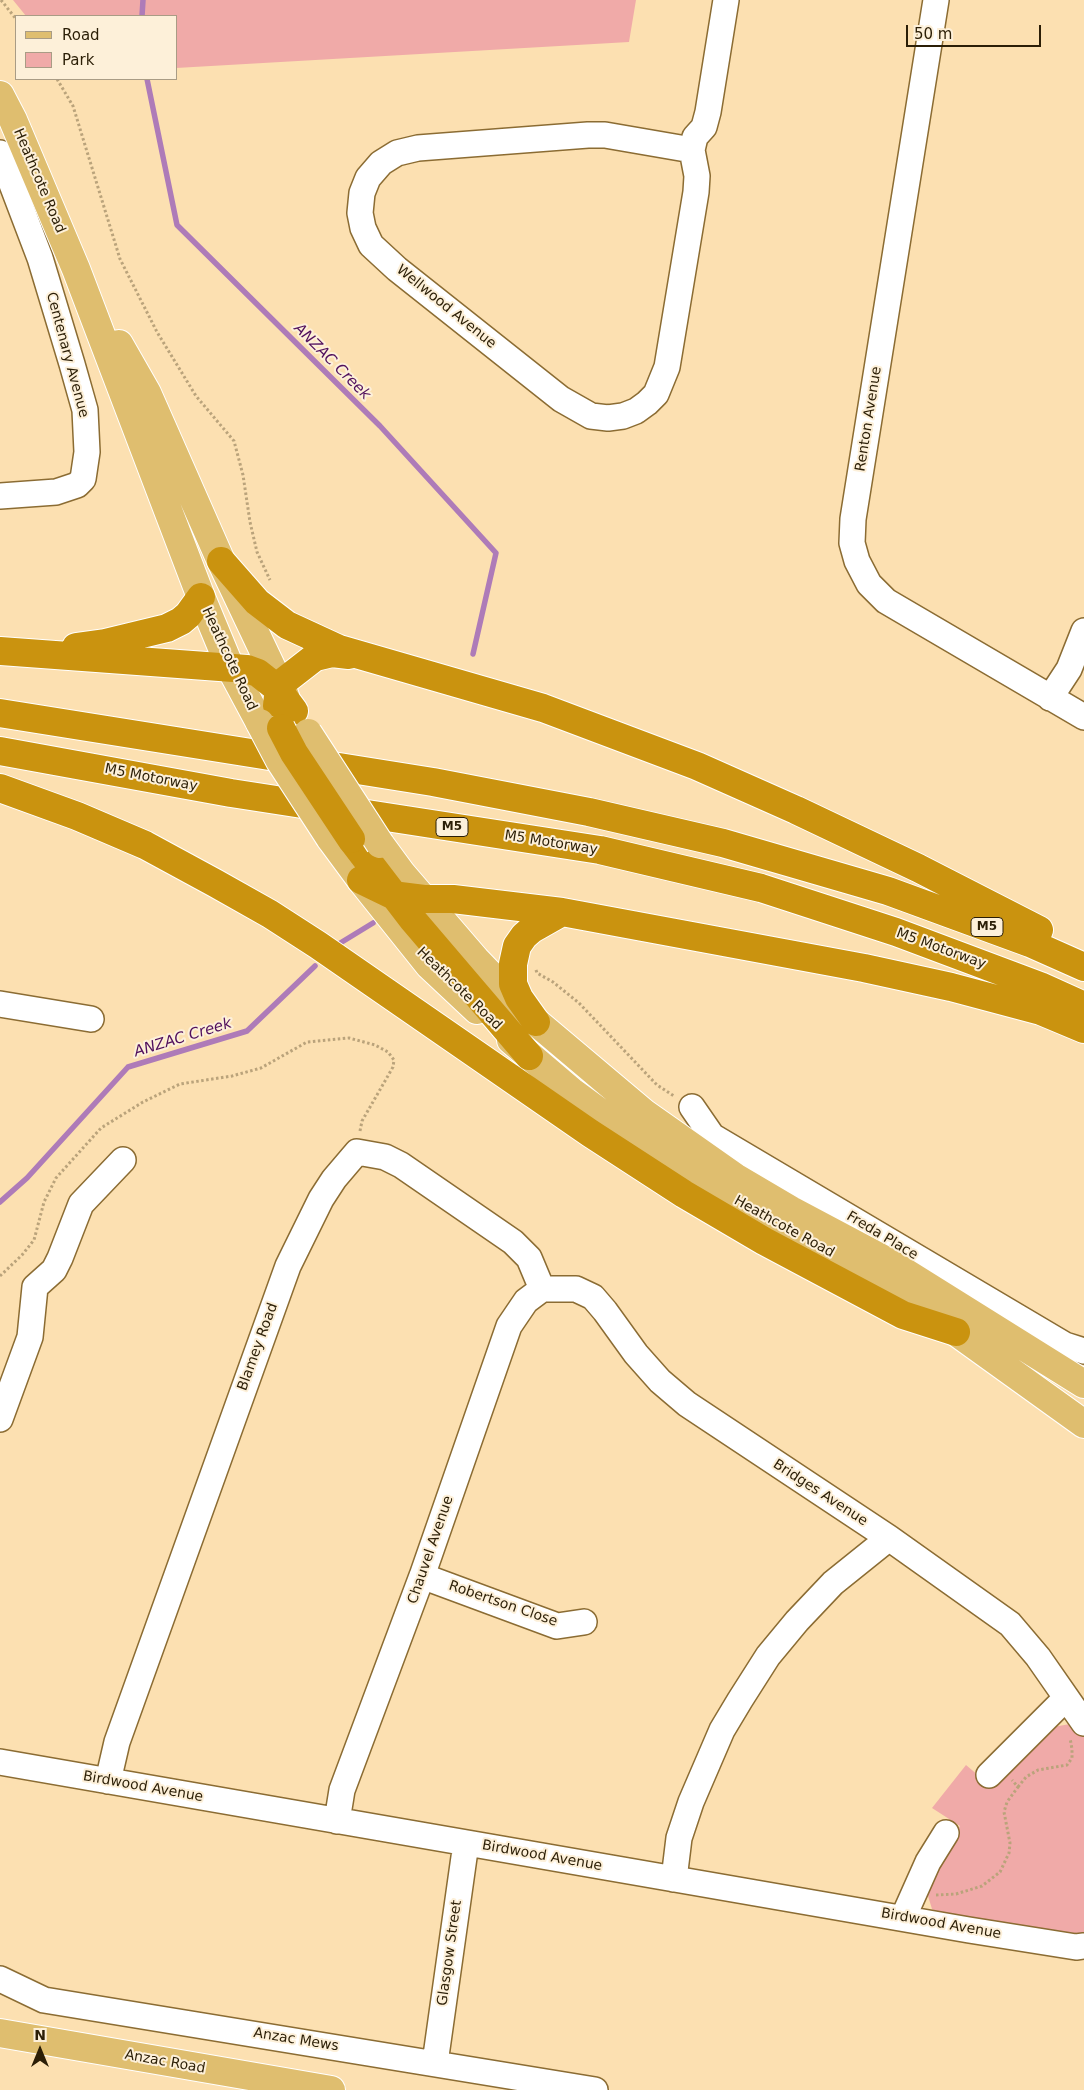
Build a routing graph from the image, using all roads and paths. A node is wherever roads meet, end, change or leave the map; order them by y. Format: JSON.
{"nodes":[{"id":1,"x":1,"y":0,"type":"edge"},
{"id":2,"x":726,"y":0,"type":"edge"},
{"id":3,"x":936,"y":0,"type":"edge"},
{"id":4,"x":15,"y":18,"type":"edge"},
{"id":5,"x":58,"y":80,"type":"edge"},
{"id":6,"x":0,"y":94,"type":"edge"},
{"id":7,"x":692,"y":150,"type":"junction"},
{"id":8,"x":0,"y":153,"type":"edge"},
{"id":9,"x":76,"y":269,"type":"junction"},
{"id":10,"x":0,"y":496,"type":"edge"},
{"id":11,"x":221,"y":561,"type":"junction"},
{"id":12,"x":274,"y":586,"type":"dead end"},
{"id":13,"x":200,"y":597,"type":"junction"},
{"id":14,"x":1084,"y":631,"type":"edge"},
{"id":15,"x":11,"y":652,"type":"edge"},
{"id":16,"x":368,"y":656,"type":"junction"},
{"id":17,"x":230,"y":667,"type":"junction"},
{"id":18,"x":278,"y":686,"type":"junction"},
{"id":19,"x":1050,"y":698,"type":"junction"},
{"id":20,"x":0,"y":713,"type":"edge"},
{"id":21,"x":1084,"y":717,"type":"edge"},
{"id":22,"x":286,"y":724,"type":"junction"},
{"id":23,"x":0,"y":751,"type":"edge"},
{"id":24,"x":0,"y":788,"type":"edge"},
{"id":25,"x":340,"y":839,"type":"junction"},
{"id":26,"x":360,"y":880,"type":"junction"},
{"id":27,"x":394,"y":895,"type":"junction"},
{"id":28,"x":424,"y":899,"type":"junction"},
{"id":29,"x":562,"y":912,"type":"junction"},
{"id":30,"x":1084,"y":954,"type":"edge"},
{"id":31,"x":1084,"y":966,"type":"edge"},
{"id":32,"x":535,"y":967,"type":"dead end"},
{"id":33,"x":0,"y":1004,"type":"edge"},
{"id":34,"x":1084,"y":1006,"type":"edge"},
{"id":35,"x":91,"y":1019,"type":"dead end"},
{"id":36,"x":536,"y":1022,"type":"junction"},
{"id":37,"x":1084,"y":1029,"type":"edge"},
{"id":38,"x":529,"y":1056,"type":"junction"},
{"id":39,"x":692,"y":1107,"type":"joint"},
{"id":40,"x":357,"y":1152,"type":"junction"},
{"id":41,"x":123,"y":1160,"type":"dead end"},
{"id":42,"x":0,"y":1276,"type":"edge"},
{"id":43,"x":542,"y":1289,"type":"junction"},
{"id":44,"x":956,"y":1332,"type":"junction"},
{"id":45,"x":1084,"y":1351,"type":"edge"},
{"id":46,"x":1084,"y":1384,"type":"edge"},
{"id":47,"x":0,"y":1419,"type":"edge"},
{"id":48,"x":1084,"y":1424,"type":"edge"},
{"id":49,"x":889,"y":1538,"type":"junction"},
{"id":50,"x":422,"y":1576,"type":"junction"},
{"id":51,"x":584,"y":1622,"type":"dead end"},
{"id":52,"x":1076,"y":1711,"type":"edge"},
{"id":53,"x":0,"y":1762,"type":"edge"},
{"id":54,"x":994,"y":1771,"type":"joint"},
{"id":55,"x":108,"y":1781,"type":"junction"},
{"id":56,"x":1018,"y":1787,"type":"junction"},
{"id":57,"x":337,"y":1821,"type":"junction"},
{"id":58,"x":946,"y":1833,"type":"dead end"},
{"id":59,"x":466,"y":1843,"type":"junction"},
{"id":60,"x":674,"y":1879,"type":"junction"},
{"id":61,"x":917,"y":1888,"type":"junction"},
{"id":62,"x":903,"y":1918,"type":"junction"},
{"id":63,"x":1084,"y":1946,"type":"edge"},
{"id":64,"x":0,"y":1978,"type":"edge"},
{"id":65,"x":0,"y":2033,"type":"edge"},
{"id":66,"x":435,"y":2063,"type":"junction"},
{"id":67,"x":331,"y":2090,"type":"edge"},
{"id":68,"x":595,"y":2090,"type":"edge"}],
"edges":[{"from":1,"to":4,"type":"path"},
{"from":2,"to":7,"type":"street"},
{"from":3,"to":19,"type":"street","name":"Renton Avenue"},
{"from":5,"to":12,"type":"path"},
{"from":6,"to":9,"type":"main road","name":"Heathcote Road"},
{"from":7,"to":7,"type":"street","name":"Wellwood Avenue"},
{"from":8,"to":10,"type":"street","name":"Centenary Avenue"},
{"from":9,"to":11,"type":"main road","name":"Heathcote Road"},
{"from":9,"to":13,"type":"main road","name":"Heathcote Road"},
{"from":11,"to":16,"type":"highway"},
{"from":11,"to":18,"type":"main road","name":"Heathcote Road"},
{"from":13,"to":15,"type":"highway"},
{"from":13,"to":17,"type":"main road","name":"Heathcote Road"},
{"from":14,"to":19,"type":"street"},
{"from":15,"to":17,"type":"highway"},
{"from":16,"to":18,"type":"highway"},
{"from":16,"to":30,"type":"highway"},
{"from":17,"to":18,"type":"highway"},
{"from":17,"to":22,"type":"main road","name":"Heathcote Road"},
{"from":18,"to":22,"type":"highway"},
{"from":19,"to":21,"type":"street","name":"Renton Avenue"},
{"from":20,"to":31,"type":"highway","number":"M5"},
{"from":22,"to":25,"type":"highway","bridge":true},
{"from":22,"to":28,"type":"main road","name":"Heathcote Road","bridge":true},
{"from":23,"to":34,"type":"highway","name":"M5 Motorway","number":"M5"},
{"from":24,"to":44,"type":"highway"},
{"from":25,"to":26,"type":"main road","name":"Heathcote Road"},
{"from":25,"to":27,"type":"highway"},
{"from":26,"to":27,"type":"highway"},
{"from":26,"to":38,"type":"main road","name":"Heathcote Road"},
{"from":27,"to":28,"type":"highway"},
{"from":27,"to":38,"type":"highway"},
{"from":28,"to":29,"type":"highway"},
{"from":28,"to":36,"type":"main road","name":"Heathcote Road"},
{"from":29,"to":36,"type":"highway"},
{"from":29,"to":37,"type":"highway"},
{"from":32,"to":39,"type":"path"},
{"from":33,"to":35,"type":"street"},
{"from":36,"to":46,"type":"main road","name":"Heathcote Road"},
{"from":38,"to":44,"type":"main road","name":"Heathcote Road"},
{"from":39,"to":45,"type":"street","name":"Freda Place"},
{"from":40,"to":42,"type":"path"},
{"from":40,"to":43,"type":"street"},
{"from":40,"to":55,"type":"street","name":"Blamey Road"},
{"from":41,"to":47,"type":"street"},
{"from":43,"to":49,"type":"street","name":"Bridges Avenue"},
{"from":43,"to":50,"type":"street","name":"Chauvel Avenue"},
{"from":44,"to":48,"type":"main road","name":"Heathcote Road"},
{"from":49,"to":52,"type":"street","name":"Bridges Avenue"},
{"from":49,"to":60,"type":"street"},
{"from":50,"to":51,"type":"street","name":"Robertson Close"},
{"from":50,"to":57,"type":"street","name":"Chauvel Avenue"},
{"from":52,"to":54,"type":"street"},
{"from":52,"to":56,"type":"path"},
{"from":53,"to":55,"type":"street","name":"Birdwood Avenue"},
{"from":54,"to":56,"type":"path"},
{"from":55,"to":57,"type":"street","name":"Birdwood Avenue"},
{"from":56,"to":61,"type":"path"},
{"from":57,"to":59,"type":"street","name":"Birdwood Avenue"},
{"from":58,"to":61,"type":"street"},
{"from":59,"to":60,"type":"street","name":"Birdwood Avenue"},
{"from":59,"to":66,"type":"street","name":"Glasgow Street"},
{"from":60,"to":62,"type":"street","name":"Birdwood Avenue"},
{"from":61,"to":62,"type":"street"},
{"from":62,"to":63,"type":"street","name":"Birdwood Avenue"},
{"from":64,"to":66,"type":"street","name":"Anzac Mews"},
{"from":65,"to":67,"type":"main road","name":"Anzac Road"},
{"from":66,"to":68,"type":"street","name":"Anzac Mews"}]}
